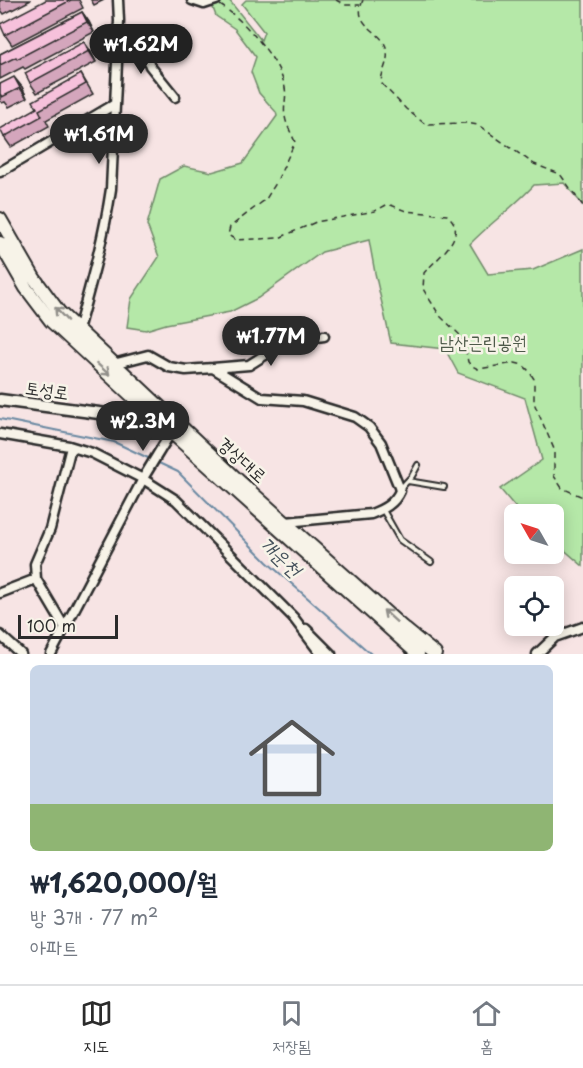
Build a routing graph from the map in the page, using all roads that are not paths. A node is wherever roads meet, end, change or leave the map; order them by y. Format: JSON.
{"nodes":[{"id":1,"x":118,"y":0,"type":"edge"},
{"id":2,"x":192,"y":0,"type":"edge"},
{"id":3,"x":215,"y":1,"type":"edge"},
{"id":4,"x":107,"y":36,"type":"dead end"},
{"id":5,"x":117,"y":36,"type":"junction"},
{"id":6,"x":175,"y":97,"type":"dead end"},
{"id":7,"x":115,"y":104,"type":"junction"},
{"id":8,"x":0,"y":172,"type":"edge"},
{"id":9,"x":0,"y":219,"type":"edge"},
{"id":10,"x":0,"y":243,"type":"edge"},
{"id":11,"x":8,"y":254,"type":"edge"},
{"id":12,"x":78,"y":330,"type":"junction"},
{"id":13,"x":324,"y":336,"type":"dead end"},
{"id":14,"x":113,"y":364,"type":"junction"},
{"id":15,"x":213,"y":368,"type":"junction"},
{"id":16,"x":0,"y":399,"type":"edge"},
{"id":17,"x":160,"y":421,"type":"junction"},
{"id":18,"x":171,"y":433,"type":"junction"},
{"id":19,"x":0,"y":434,"type":"edge"},
{"id":20,"x":72,"y":447,"type":"junction"},
{"id":21,"x":418,"y":465,"type":"dead end"},
{"id":22,"x":144,"y":477,"type":"junction"},
{"id":23,"x":408,"y":481,"type":"junction"},
{"id":24,"x":444,"y":487,"type":"dead end"},
{"id":25,"x":399,"y":489,"type":"junction"},
{"id":26,"x":382,"y":509,"type":"junction"},
{"id":27,"x":286,"y":522,"type":"junction"},
{"id":28,"x":430,"y":562,"type":"dead end"},
{"id":29,"x":36,"y":579,"type":"junction"},
{"id":30,"x":0,"y":593,"type":"edge"},
{"id":31,"x":293,"y":617,"type":"junction"},
{"id":32,"x":583,"y":627,"type":"edge"},
{"id":33,"x":65,"y":628,"type":"junction"},
{"id":34,"x":0,"y":635,"type":"edge"},
{"id":35,"x":413,"y":652,"type":"edge"},
{"id":36,"x":21,"y":654,"type":"edge"},
{"id":37,"x":51,"y":654,"type":"edge"},
{"id":38,"x":321,"y":654,"type":"edge"},
{"id":39,"x":331,"y":654,"type":"edge"},
{"id":40,"x":435,"y":654,"type":"edge"},
{"id":41,"x":537,"y":654,"type":"edge"}],
"edges":[{"from":1,"to":5,"type":"street"},
{"from":2,"to":3,"type":"street"},
{"from":4,"to":5,"type":"lane"},
{"from":5,"to":6,"type":"street"},
{"from":5,"to":7,"type":"street"},
{"from":7,"to":8,"type":"street"},
{"from":7,"to":12,"type":"street"},
{"from":9,"to":11,"type":"main road","name":"경상대로"},
{"from":10,"to":11,"type":"main road","name":"경상대로"},
{"from":12,"to":11,"type":"main road","name":"경상대로","one_way":true},
{"from":11,"to":17,"type":"main road","name":"경상대로","one_way":true},
{"from":12,"to":14,"type":"main road","name":"경상대로"},
{"from":13,"to":15,"type":"street"},
{"from":14,"to":15,"type":"street"},
{"from":14,"to":18,"type":"main road","name":"경상대로"},
{"from":15,"to":25,"type":"street"},
{"from":16,"to":17,"type":"street","name":"토성로"},
{"from":17,"to":18,"type":"main road","name":"경상대로"},
{"from":18,"to":22,"type":"street"},
{"from":18,"to":27,"type":"main road","name":"경상대로"},
{"from":18,"to":35,"type":"main road","name":"경상대로"},
{"from":19,"to":20,"type":"street"},
{"from":20,"to":22,"type":"street"},
{"from":20,"to":29,"type":"street"},
{"from":21,"to":23,"type":"lane"},
{"from":22,"to":31,"type":"street"},
{"from":22,"to":33,"type":"street"},
{"from":23,"to":24,"type":"lane"},
{"from":23,"to":25,"type":"lane"},
{"from":25,"to":26,"type":"street"},
{"from":26,"to":27,"type":"street"},
{"from":26,"to":28,"type":"lane"},
{"from":40,"to":27,"type":"main road","name":"경상대로","one_way":true},
{"from":29,"to":30,"type":"street"},
{"from":29,"to":33,"type":"street"},
{"from":31,"to":38,"type":"street"},
{"from":31,"to":39,"type":"street"},
{"from":32,"to":41,"type":"street"},
{"from":33,"to":37,"type":"street"},
{"from":34,"to":36,"type":"street"}]}
